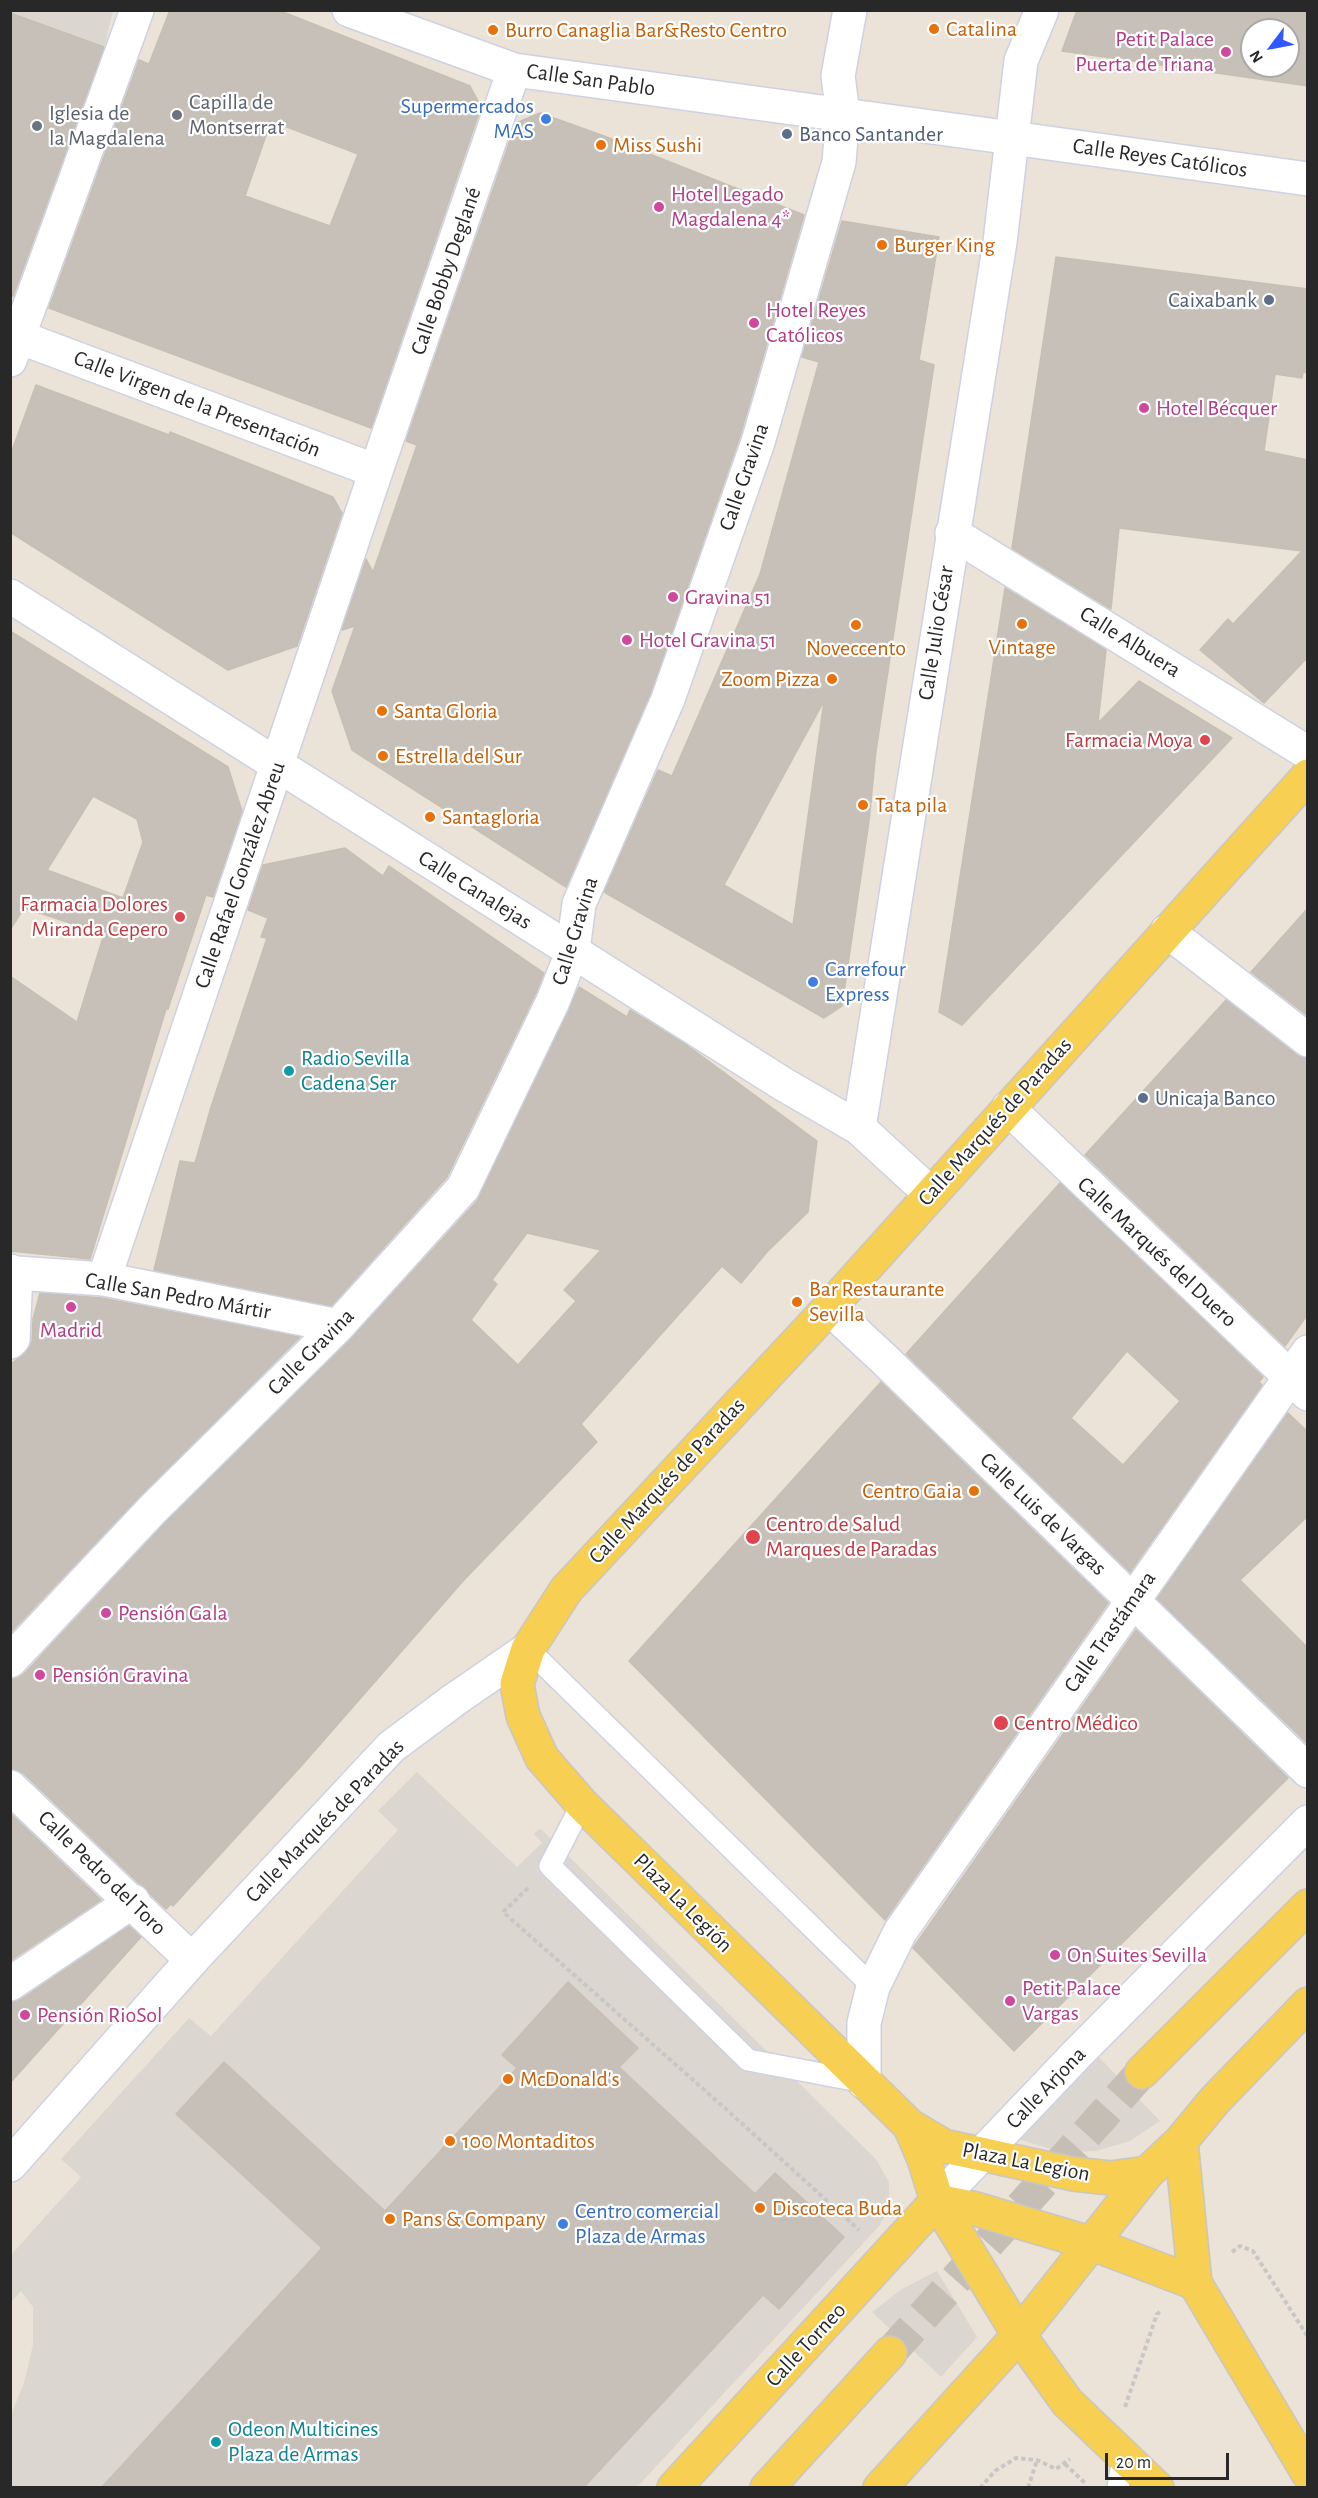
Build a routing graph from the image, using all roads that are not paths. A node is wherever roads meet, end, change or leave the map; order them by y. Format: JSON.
{"nodes":[{"id":1,"x":137,"y":10,"type":"edge"},
{"id":2,"x":349,"y":10,"type":"edge"},
{"id":3,"x":850,"y":10,"type":"edge"},
{"id":4,"x":1042,"y":10,"type":"edge"},
{"id":5,"x":514,"y":70,"type":"junction"},
{"id":6,"x":843,"y":114,"type":"junction"},
{"id":7,"x":1012,"y":138,"type":"junction"},
{"id":8,"x":1308,"y":179,"type":"edge"},
{"id":9,"x":15,"y":349,"type":"edge"},
{"id":10,"x":376,"y":471,"type":"junction"},
{"id":11,"x":952,"y":533,"type":"junction"},
{"id":12,"x":10,"y":597,"type":"edge"},
{"id":13,"x":1308,"y":753,"type":"edge"},
{"id":14,"x":278,"y":766,"type":"junction"},
{"id":15,"x":1308,"y":776,"type":"edge"},
{"id":16,"x":1167,"y":931,"type":"junction"},
{"id":17,"x":573,"y":950,"type":"junction"},
{"id":18,"x":1308,"y":1040,"type":"edge"},
{"id":19,"x":1008,"y":1108,"type":"junction"},
{"id":20,"x":859,"y":1128,"type":"junction"},
{"id":21,"x":931,"y":1194,"type":"junction"},
{"id":22,"x":13,"y":1272,"type":"edge"},
{"id":23,"x":104,"y":1279,"type":"junction"},
{"id":24,"x":829,"y":1308,"type":"junction"},
{"id":25,"x":338,"y":1326,"type":"junction"},
{"id":26,"x":10,"y":1342,"type":"edge"},
{"id":27,"x":1302,"y":1374,"type":"edge"},
{"id":28,"x":1132,"y":1601,"type":"junction"},
{"id":29,"x":528,"y":1649,"type":"junction"},
{"id":30,"x":10,"y":1661,"type":"edge"},
{"id":31,"x":1308,"y":1772,"type":"edge"},
{"id":32,"x":10,"y":1787,"type":"edge"},
{"id":33,"x":582,"y":1804,"type":"junction"},
{"id":34,"x":1308,"y":1822,"type":"edge"},
{"id":35,"x":132,"y":1901,"type":"junction"},
{"id":36,"x":1308,"y":1906,"type":"edge"},
{"id":37,"x":192,"y":1960,"type":"junction"},
{"id":38,"x":10,"y":1984,"type":"edge"},
{"id":39,"x":873,"y":1987,"type":"junction"},
{"id":40,"x":1303,"y":2019,"type":"edge"},
{"id":41,"x":1142,"y":2072,"type":"tunnel mouth"},
{"id":42,"x":864,"y":2082,"type":"junction"},
{"id":43,"x":909,"y":2126,"type":"junction"},
{"id":44,"x":1181,"y":2141,"type":"junction"},
{"id":45,"x":984,"y":2154,"type":"junction"},
{"id":46,"x":10,"y":2165,"type":"edge"},
{"id":47,"x":1148,"y":2173,"type":"junction"},
{"id":48,"x":937,"y":2201,"type":"junction"},
{"id":49,"x":1093,"y":2244,"type":"junction"},
{"id":50,"x":1194,"y":2283,"type":"junction"},
{"id":51,"x":1019,"y":2335,"type":"junction"},
{"id":52,"x":890,"y":2353,"type":"tunnel mouth"},
{"id":53,"x":1120,"y":2472,"type":"edge"},
{"id":54,"x":1308,"y":2473,"type":"edge"},
{"id":55,"x":674,"y":2487,"type":"edge"},
{"id":56,"x":766,"y":2487,"type":"edge"},
{"id":57,"x":880,"y":2487,"type":"edge"},
{"id":58,"x":1157,"y":2487,"type":"edge"}],
"edges":[{"from":1,"to":9,"type":"street"},
{"from":2,"to":5,"type":"street","name":"Calle San Pablo"},
{"from":3,"to":6,"type":"street","name":"Calle Gravina"},
{"from":4,"to":7,"type":"street","name":"Calle Julio César"},
{"from":5,"to":6,"type":"street","name":"Calle San Pablo"},
{"from":5,"to":10,"type":"street","name":"Calle Bobby Deglané"},
{"from":6,"to":7,"type":"street","name":"Calle San Pablo"},
{"from":6,"to":17,"type":"street","name":"Calle Gravina"},
{"from":7,"to":8,"type":"street","name":"Calle Reyes Católicos"},
{"from":7,"to":11,"type":"street","name":"Calle Julio César"},
{"from":9,"to":10,"type":"street","name":"Calle Virgen de la Presentación"},
{"from":10,"to":14,"type":"street","name":"Calle Rafael González Abreu"},
{"from":11,"to":13,"type":"street","name":"Calle Albuera"},
{"from":11,"to":20,"type":"street","name":"Calle Julio César"},
{"from":12,"to":14,"type":"street","name":"Calle Canalejas"},
{"from":14,"to":17,"type":"street","name":"Calle Canalejas"},
{"from":14,"to":23,"type":"street","name":"Calle Rafael González Abreu"},
{"from":15,"to":16,"type":"main road","name":"Calle Marqués de Paradas"},
{"from":16,"to":18,"type":"street"},
{"from":16,"to":19,"type":"main road","name":"Calle Marqués de Paradas"},
{"from":17,"to":20,"type":"street","name":"Calle Canalejas"},
{"from":17,"to":25,"type":"street","name":"Calle Gravina"},
{"from":19,"to":21,"type":"main road","name":"Calle Marqués de Paradas"},
{"from":19,"to":27,"type":"street","name":"Calle Marqués del Duero"},
{"from":20,"to":21,"type":"street","name":"Calle Canalejas"},
{"from":21,"to":24,"type":"main road","name":"Calle Marqués de Paradas"},
{"from":22,"to":23,"type":"street","name":"Calle San Pedro Mártir"},
{"from":22,"to":26,"type":"street","name":"Calle San Pedro Mártir"},
{"from":23,"to":25,"type":"street","name":"Calle San Pedro Mártir"},
{"from":24,"to":28,"type":"street","name":"Calle Luis de Vargas"},
{"from":24,"to":29,"type":"main road","name":"Calle Marqués de Paradas"},
{"from":25,"to":30,"type":"street","name":"Calle Gravina"},
{"from":27,"to":28,"type":"street","name":"Calle Trastámara"},
{"from":28,"to":31,"type":"street","name":"Calle Luis de Vargas"},
{"from":28,"to":39,"type":"street","name":"Calle Trastámara"},
{"from":29,"to":33,"type":"main road","name":"Plaza La Legión"},
{"from":29,"to":37,"type":"street","name":"Calle Marqués de Paradas"},
{"from":29,"to":39,"type":"lane"},
{"from":32,"to":35,"type":"street","name":"Calle Pedro del Toro"},
{"from":33,"to":42,"type":"main road","name":"Plaza La Legión"},
{"from":33,"to":42,"type":"lane"},
{"from":34,"to":45,"type":"street","name":"Calle Arjona"},
{"from":35,"to":37,"type":"street","name":"Calle Pedro del Toro"},
{"from":35,"to":38,"type":"street"},
{"from":36,"to":41,"type":"main road"},
{"from":37,"to":46,"type":"street","name":"Calle Marqués de Paradas"},
{"from":39,"to":42,"type":"street","name":"Calle Trastámara"},
{"from":40,"to":44,"type":"main road"},
{"from":42,"to":43,"type":"main road","name":"Plaza La Legión"},
{"from":43,"to":45,"type":"main road","name":"Plaza La Legion"},
{"from":43,"to":48,"type":"main road"},
{"from":44,"to":47,"type":"main road"},
{"from":44,"to":50,"type":"main road"},
{"from":45,"to":47,"type":"main road","name":"Plaza La Legion"},
{"from":45,"to":48,"type":"street","name":"Calle Arjona"},
{"from":47,"to":49,"type":"main road"},
{"from":48,"to":49,"type":"main road"},
{"from":48,"to":51,"type":"main road"},
{"from":48,"to":55,"type":"main road","name":"Calle Torneo"},
{"from":49,"to":50,"type":"main road"},
{"from":49,"to":51,"type":"main road"},
{"from":50,"to":54,"type":"main road"},
{"from":51,"to":53,"type":"main road"},
{"from":51,"to":57,"type":"main road"},
{"from":52,"to":56,"type":"main road"},
{"from":53,"to":58,"type":"main road"}]}
